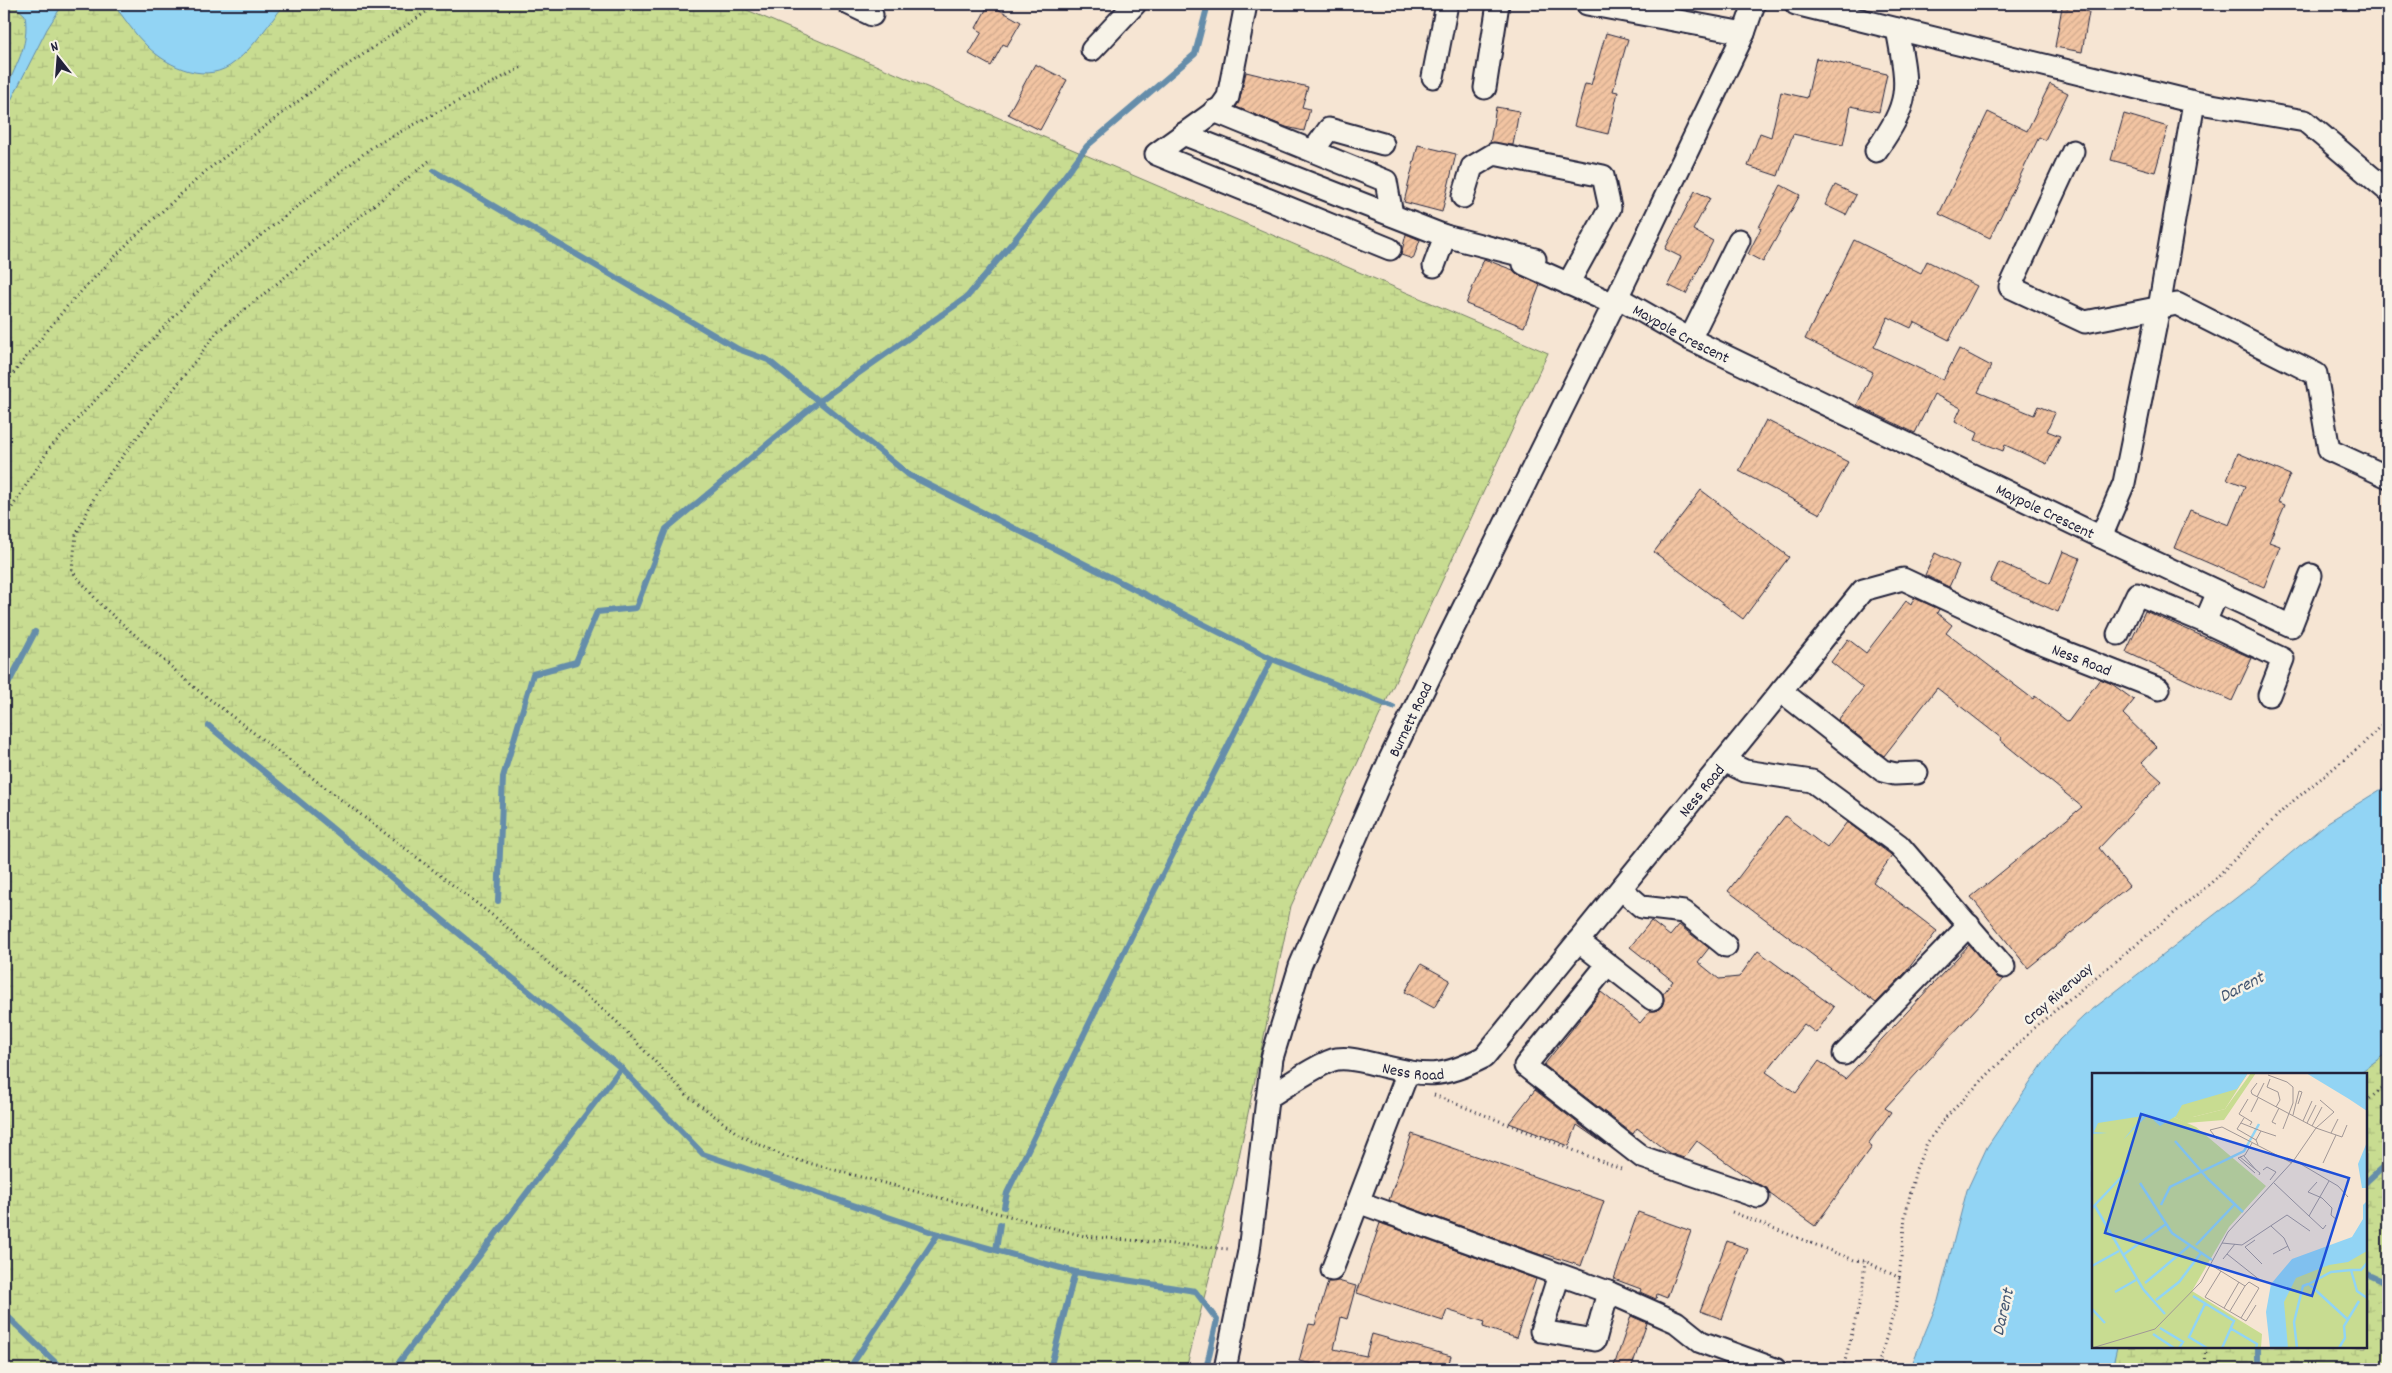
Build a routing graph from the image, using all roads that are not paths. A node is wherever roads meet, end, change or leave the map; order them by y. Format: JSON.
{"nodes":[{"id":1,"x":849,"y":4,"type":"edge"},
{"id":2,"x":1135,"y":4,"type":"edge"},
{"id":3,"x":1246,"y":4,"type":"edge"},
{"id":4,"x":1447,"y":4,"type":"edge"},
{"id":5,"x":1498,"y":4,"type":"edge"},
{"id":6,"x":1587,"y":4,"type":"edge"},
{"id":7,"x":1754,"y":4,"type":"edge"},
{"id":8,"x":1796,"y":4,"type":"edge"},
{"id":9,"x":872,"y":15,"type":"dead end"},
{"id":10,"x":1897,"y":29,"type":"junction"},
{"id":11,"x":1744,"y":33,"type":"junction"},
{"id":12,"x":1092,"y":50,"type":"dead end"},
{"id":13,"x":1433,"y":78,"type":"dead end"},
{"id":14,"x":1485,"y":88,"type":"dead end"},
{"id":15,"x":2194,"y":102,"type":"junction"},
{"id":16,"x":1214,"y":112,"type":"junction"},
{"id":17,"x":1183,"y":134,"type":"junction"},
{"id":18,"x":1383,"y":144,"type":"dead end"},
{"id":19,"x":1313,"y":151,"type":"junction"},
{"id":20,"x":1876,"y":151,"type":"dead end"},
{"id":21,"x":2074,"y":152,"type":"dead end"},
{"id":22,"x":2388,"y":191,"type":"edge"},
{"id":23,"x":1463,"y":197,"type":"dead end"},
{"id":24,"x":1392,"y":215,"type":"junction"},
{"id":25,"x":1445,"y":236,"type":"junction"},
{"id":26,"x":1739,"y":240,"type":"dead end"},
{"id":27,"x":1390,"y":249,"type":"dead end"},
{"id":28,"x":1434,"y":266,"type":"dead end"},
{"id":29,"x":1568,"y":284,"type":"junction"},
{"id":30,"x":1615,"y":300,"type":"junction"},
{"id":31,"x":2159,"y":308,"type":"junction"},
{"id":32,"x":1690,"y":339,"type":"junction"},
{"id":33,"x":2388,"y":477,"type":"edge"},
{"id":34,"x":2102,"y":538,"type":"junction"},
{"id":35,"x":2311,"y":576,"type":"dead end"},
{"id":36,"x":2218,"y":592,"type":"junction"},
{"id":37,"x":2205,"y":622,"type":"junction"},
{"id":38,"x":2118,"y":634,"type":"dead end"},
{"id":39,"x":2159,"y":689,"type":"dead end"},
{"id":40,"x":1781,"y":691,"type":"junction"},
{"id":41,"x":2269,"y":695,"type":"dead end"},
{"id":42,"x":1724,"y":761,"type":"junction"},
{"id":43,"x":1917,"y":773,"type":"dead end"},
{"id":44,"x":1621,"y":889,"type":"junction"},
{"id":45,"x":1969,"y":925,"type":"junction"},
{"id":46,"x":1578,"y":942,"type":"junction"},
{"id":47,"x":1726,"y":946,"type":"dead end"},
{"id":48,"x":1607,"y":965,"type":"junction"},
{"id":49,"x":2004,"y":967,"type":"dead end"},
{"id":50,"x":1652,"y":999,"type":"dead end"},
{"id":51,"x":1844,"y":1054,"type":"dead end"},
{"id":52,"x":1408,"y":1072,"type":"junction"},
{"id":53,"x":1267,"y":1098,"type":"junction"},
{"id":54,"x":1758,"y":1197,"type":"dead end"},
{"id":55,"x":1358,"y":1202,"type":"junction"},
{"id":56,"x":1332,"y":1270,"type":"dead end"},
{"id":57,"x":1559,"y":1275,"type":"junction"},
{"id":58,"x":1608,"y":1292,"type":"junction"},
{"id":59,"x":1225,"y":1369,"type":"edge"},
{"id":60,"x":1775,"y":1369,"type":"edge"}],
"edges":[{"from":1,"to":9,"type":"street"},
{"from":2,"to":12,"type":"street"},
{"from":3,"to":16,"type":"street"},
{"from":4,"to":13,"type":"street"},
{"from":5,"to":14,"type":"street"},
{"from":6,"to":11,"type":"street"},
{"from":7,"to":11,"type":"street","name":"Burnett Road"},
{"from":8,"to":10,"type":"street"},
{"from":10,"to":15,"type":"street"},
{"from":10,"to":20,"type":"street"},
{"from":11,"to":30,"type":"street","name":"Burnett Road"},
{"from":15,"to":22,"type":"street"},
{"from":15,"to":31,"type":"street","name":"Maypole Crescent"},
{"from":16,"to":17,"type":"street"},
{"from":16,"to":19,"type":"street"},
{"from":17,"to":24,"type":"street","name":"Maypole Crescent"},
{"from":17,"to":27,"type":"street"},
{"from":18,"to":19,"type":"street"},
{"from":19,"to":24,"type":"street"},
{"from":21,"to":31,"type":"street"},
{"from":23,"to":29,"type":"street"},
{"from":24,"to":25,"type":"street","name":"Maypole Crescent"},
{"from":25,"to":28,"type":"street"},
{"from":25,"to":29,"type":"street","name":"Maypole Crescent"},
{"from":26,"to":32,"type":"street"},
{"from":29,"to":30,"type":"street","name":"Maypole Crescent"},
{"from":30,"to":32,"type":"street","name":"Maypole Crescent"},
{"from":30,"to":53,"type":"street","name":"Burnett Road"},
{"from":31,"to":33,"type":"street"},
{"from":31,"to":34,"type":"street","name":"Maypole Crescent"},
{"from":32,"to":34,"type":"street","name":"Maypole Crescent"},
{"from":34,"to":36,"type":"street"},
{"from":35,"to":36,"type":"street"},
{"from":36,"to":37,"type":"street"},
{"from":37,"to":38,"type":"street"},
{"from":37,"to":41,"type":"street"},
{"from":39,"to":40,"type":"street","name":"Ness Road"},
{"from":40,"to":42,"type":"street","name":"Ness Road"},
{"from":40,"to":43,"type":"street"},
{"from":42,"to":44,"type":"street","name":"Ness Road"},
{"from":42,"to":45,"type":"street"},
{"from":44,"to":46,"type":"street","name":"Ness Road"},
{"from":44,"to":47,"type":"street"},
{"from":45,"to":49,"type":"street"},
{"from":45,"to":51,"type":"street"},
{"from":46,"to":48,"type":"street"},
{"from":46,"to":52,"type":"street","name":"Ness Road"},
{"from":48,"to":50,"type":"street"},
{"from":48,"to":54,"type":"street"},
{"from":52,"to":53,"type":"street","name":"Ness Road"},
{"from":52,"to":55,"type":"street"},
{"from":53,"to":59,"type":"street","name":"Burnett Road"},
{"from":55,"to":56,"type":"street"},
{"from":55,"to":57,"type":"street"},
{"from":57,"to":58,"type":"street"},
{"from":57,"to":58,"type":"street"},
{"from":58,"to":60,"type":"street"}]}
